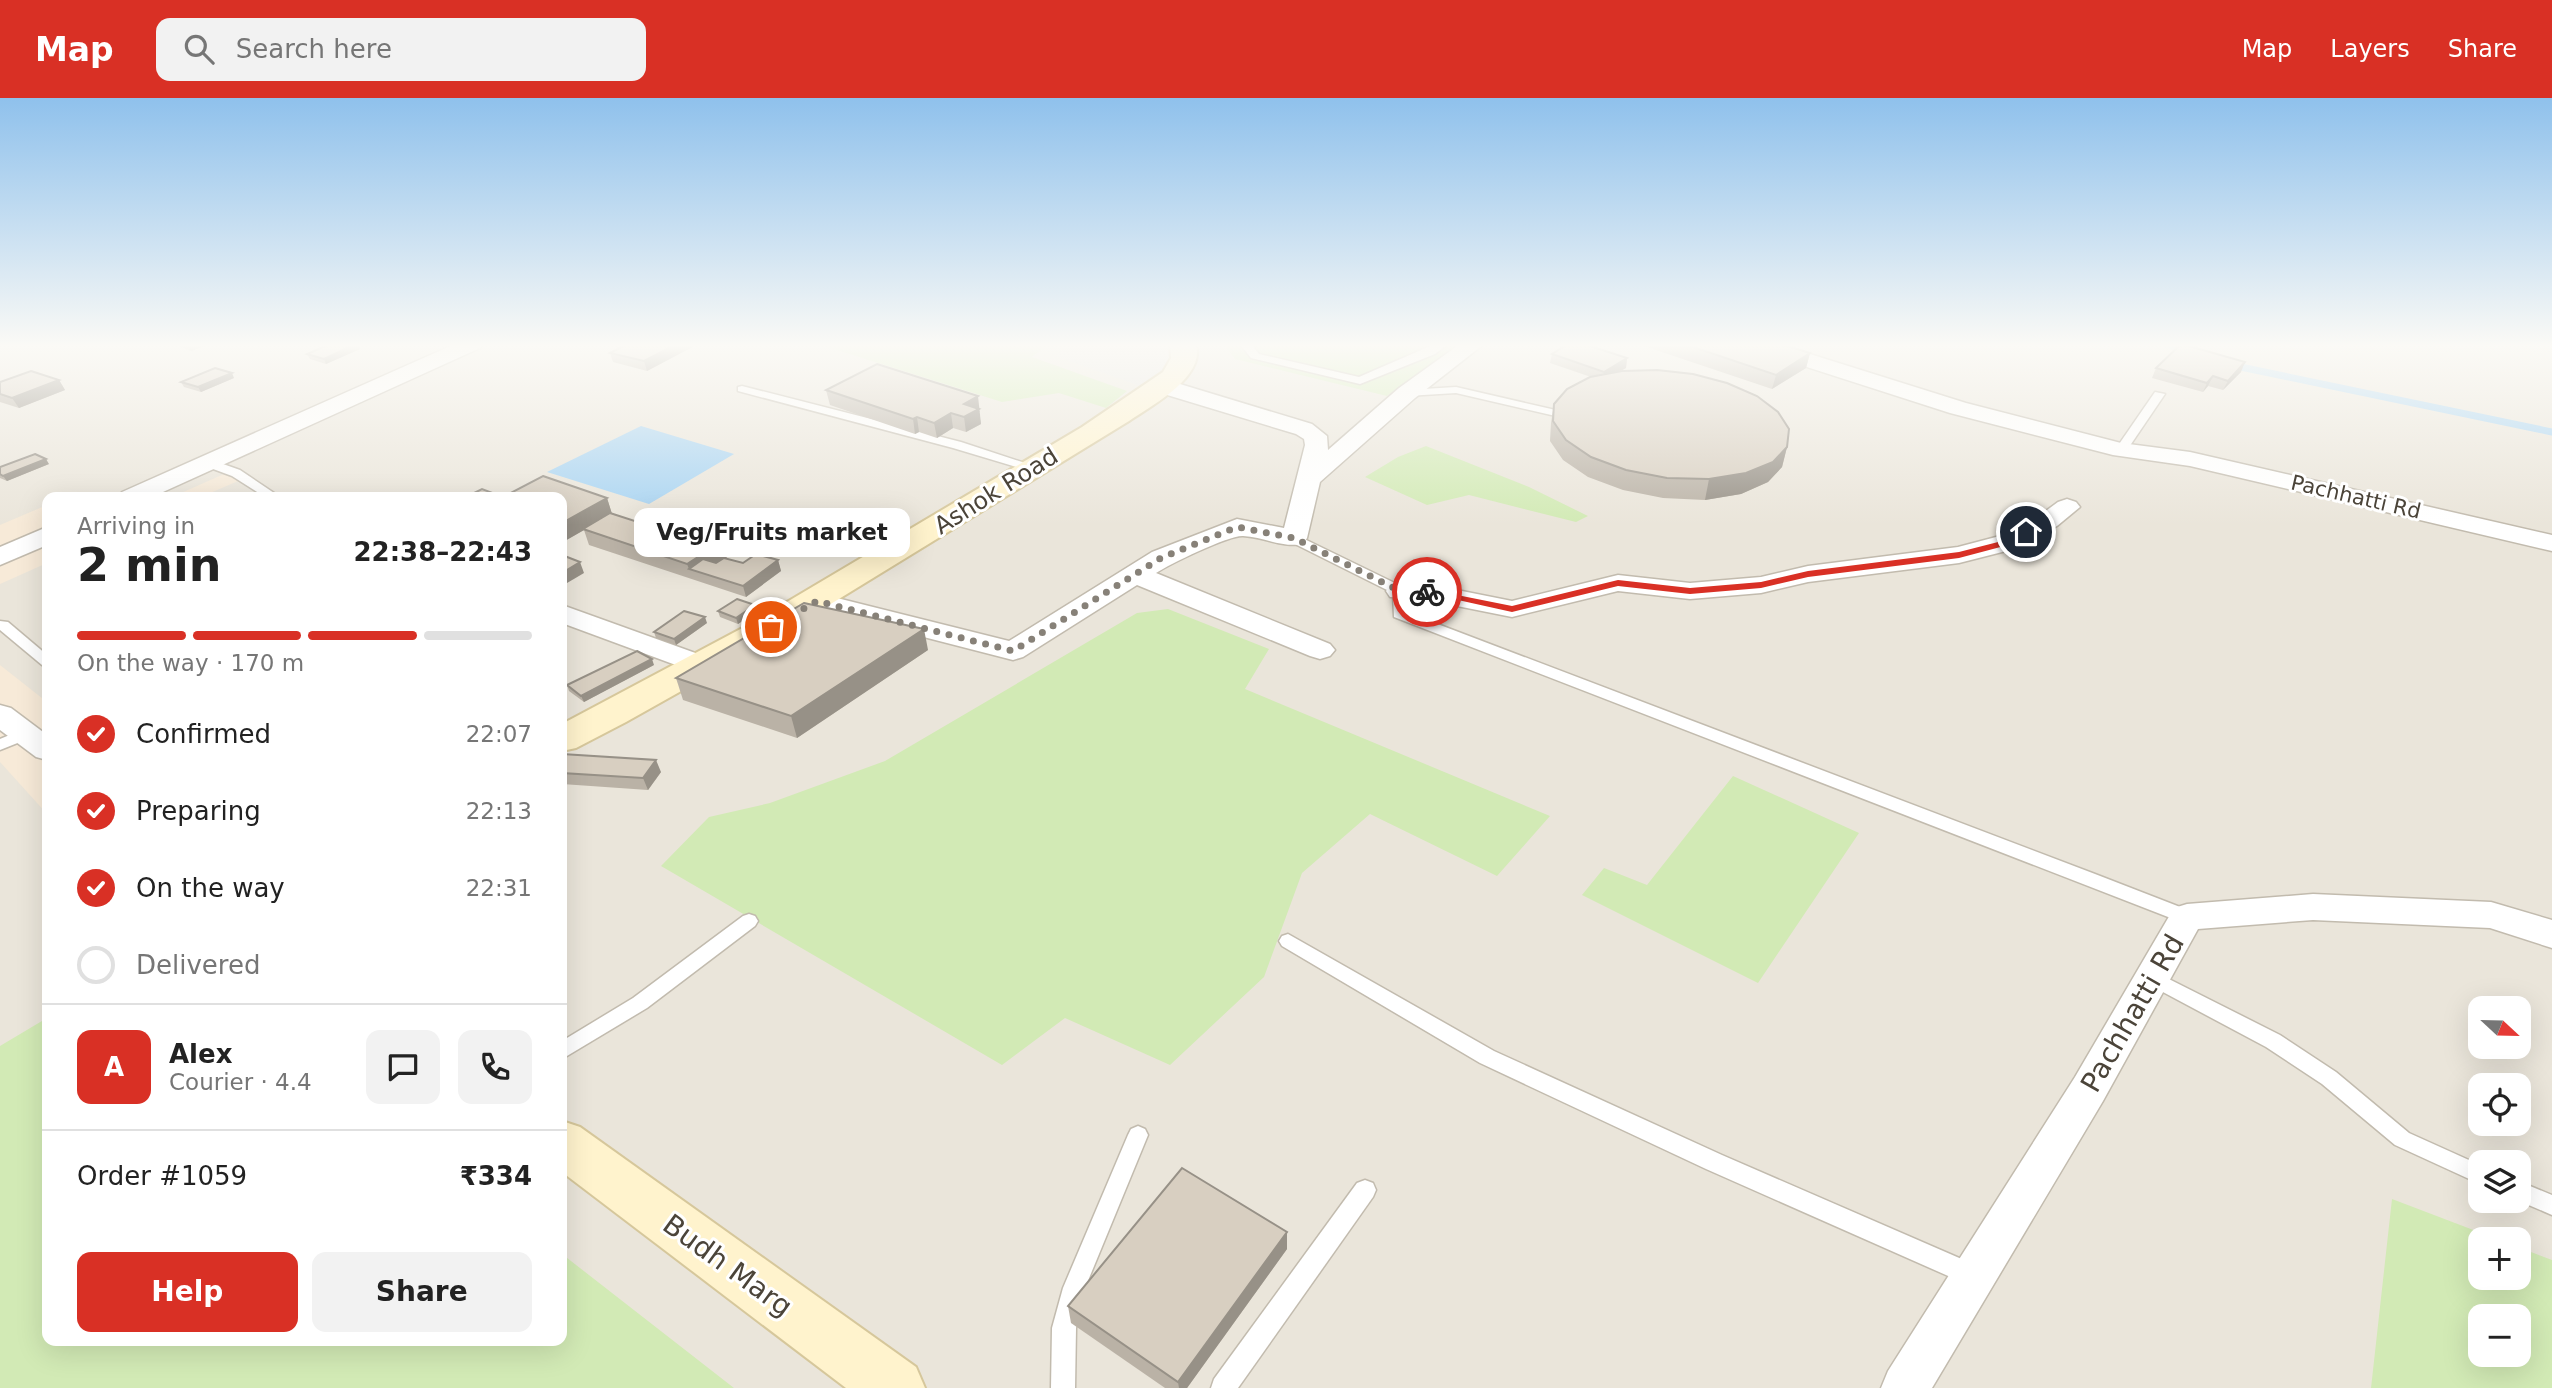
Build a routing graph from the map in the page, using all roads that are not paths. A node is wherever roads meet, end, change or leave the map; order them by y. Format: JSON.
{"nodes":[{"id":1,"x":339,"y":404,"type":"edge"},
{"id":2,"x":800,"y":404,"type":"edge"},
{"id":3,"x":1134,"y":404,"type":"edge"},
{"id":4,"x":1223,"y":404,"type":"edge"},
{"id":5,"x":1394,"y":404,"type":"edge"},
{"id":6,"x":1516,"y":404,"type":"edge"},
{"id":7,"x":1946,"y":404,"type":"edge"},
{"id":8,"x":2152,"y":404,"type":"edge"},
{"id":9,"x":1586,"y":421,"type":"edge"},
{"id":10,"x":2121,"y":450,"type":"junction"},
{"id":11,"x":209,"y":463,"type":"junction"},
{"id":12,"x":1034,"y":468,"type":"junction"},
{"id":13,"x":1308,"y":480,"type":"junction"},
{"id":14,"x":142,"y":492,"type":"edge"},
{"id":15,"x":266,"y":492,"type":"edge"},
{"id":16,"x":2067,"y":507,"type":"dead end"},
{"id":17,"x":42,"y":537,"type":"edge"},
{"id":18,"x":1294,"y":538,"type":"junction"},
{"id":19,"x":2552,"y":542,"type":"edge"},
{"id":20,"x":4,"y":555,"type":"edge"},
{"id":21,"x":1135,"y":574,"type":"junction"},
{"id":22,"x":1400,"y":591,"type":"junction"},
{"id":23,"x":817,"y":601,"type":"junction"},
{"id":24,"x":567,"y":615,"type":"edge"},
{"id":25,"x":3,"y":625,"type":"dead end"},
{"id":26,"x":1320,"y":650,"type":"dead end"},
{"id":27,"x":42,"y":658,"type":"edge"},
{"id":28,"x":702,"y":665,"type":"junction"},
{"id":29,"x":567,"y":736,"type":"edge"},
{"id":30,"x":2187,"y":917,"type":"junction"},
{"id":31,"x":749,"y":921,"type":"dead end"},
{"id":32,"x":2552,"y":933,"type":"edge"},
{"id":33,"x":1288,"y":941,"type":"dead end"},
{"id":34,"x":2152,"y":978,"type":"junction"},
{"id":35,"x":567,"y":1048,"type":"edge"},
{"id":36,"x":1138,"y":1135,"type":"dead end"},
{"id":37,"x":567,"y":1147,"type":"edge"},
{"id":38,"x":2468,"y":1169,"type":"edge"},
{"id":39,"x":1365,"y":1190,"type":"dead end"},
{"id":40,"x":2531,"y":1196,"type":"edge"},
{"id":41,"x":2552,"y":1205,"type":"edge"},
{"id":42,"x":1975,"y":1276,"type":"junction"},
{"id":43,"x":895,"y":1388,"type":"edge"},
{"id":44,"x":1063,"y":1388,"type":"edge"},
{"id":45,"x":1223,"y":1388,"type":"edge"},
{"id":46,"x":1905,"y":1388,"type":"edge"}],
"edges":[{"from":1,"to":11,"type":"street"},
{"from":2,"to":12,"type":"lane"},
{"from":3,"to":12,"type":"street","name":"Ashok Road"},
{"from":4,"to":13,"type":"street"},
{"from":5,"to":13,"type":"street"},
{"from":6,"to":9,"type":"lane"},
{"from":7,"to":10,"type":"street","name":"Pachhatti Rd"},
{"from":8,"to":10,"type":"lane"},
{"from":10,"to":19,"type":"street","name":"Pachhatti Rd"},
{"from":11,"to":14,"type":"street"},
{"from":11,"to":15,"type":"lane"},
{"from":12,"to":23,"type":"street","name":"Ashok Road"},
{"from":13,"to":18,"type":"street"},
{"from":16,"to":22,"type":"street"},
{"from":17,"to":20,"type":"street"},
{"from":18,"to":21,"type":"street"},
{"from":18,"to":22,"type":"lane"},
{"from":21,"to":23,"type":"street"},
{"from":21,"to":26,"type":"street"},
{"from":22,"to":30,"type":"lane"},
{"from":23,"to":28,"type":"street","name":"Ashok Road"},
{"from":24,"to":28,"type":"street"},
{"from":25,"to":27,"type":"lane"},
{"from":28,"to":29,"type":"street","name":"Ashok Road"},
{"from":30,"to":32,"type":"street","name":"Pachhatti Rd"},
{"from":30,"to":34,"type":"street","name":"Pachhatti Rd"},
{"from":31,"to":35,"type":"lane"},
{"from":33,"to":42,"type":"lane"},
{"from":34,"to":38,"type":"lane"},
{"from":34,"to":42,"type":"street","name":"Pachhatti Rd"},
{"from":36,"to":44,"type":"lane"},
{"from":37,"to":43,"type":"street","name":"Budh Marg"},
{"from":39,"to":45,"type":"lane"},
{"from":40,"to":41,"type":"lane"},
{"from":42,"to":46,"type":"street","name":"Pachhatti Rd"}]}
